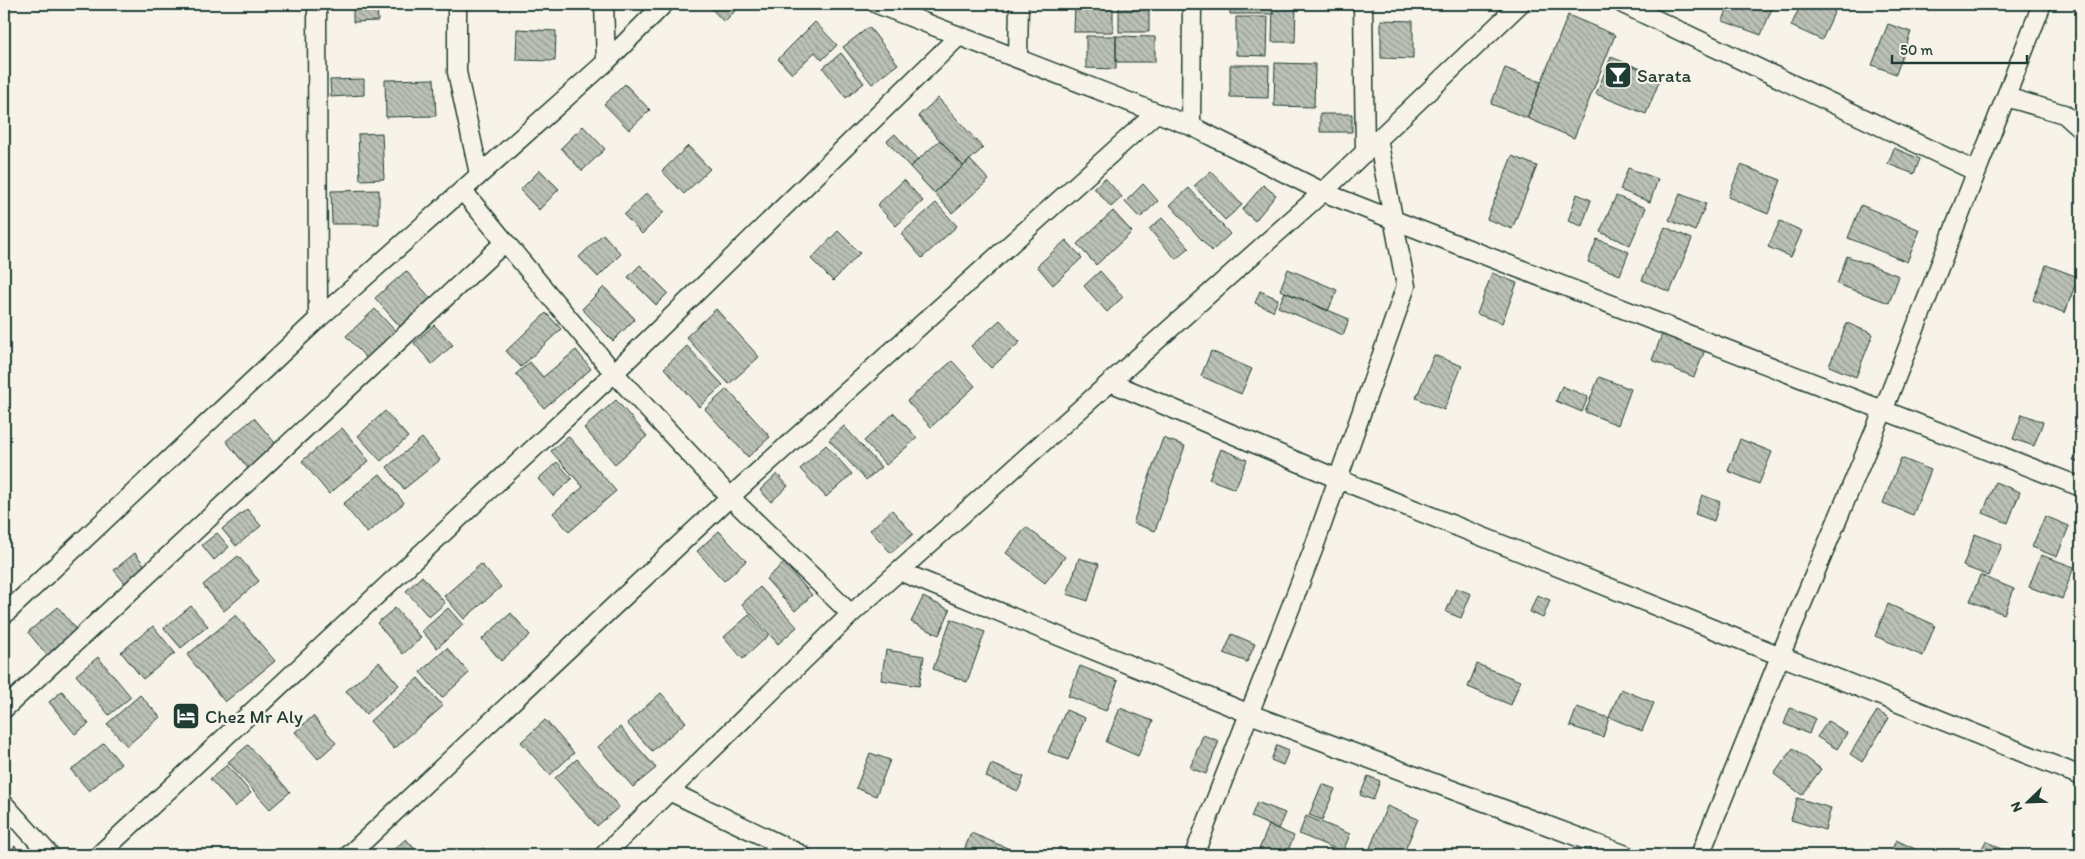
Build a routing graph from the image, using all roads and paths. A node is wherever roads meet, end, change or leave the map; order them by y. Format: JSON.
{"nodes":[{"id":1,"x":317,"y":4,"type":"edge"},
{"id":2,"x":457,"y":4,"type":"edge"},
{"id":3,"x":604,"y":4,"type":"edge"},
{"id":4,"x":664,"y":4,"type":"edge"},
{"id":5,"x":877,"y":4,"type":"edge"},
{"id":6,"x":1019,"y":4,"type":"edge"},
{"id":7,"x":1192,"y":4,"type":"edge"},
{"id":8,"x":1363,"y":4,"type":"edge"},
{"id":9,"x":1520,"y":4,"type":"edge"},
{"id":10,"x":1623,"y":4,"type":"edge"},
{"id":11,"x":2042,"y":4,"type":"edge"},
{"id":12,"x":959,"y":36,"type":"junction"},
{"id":13,"x":1018,"y":57,"type":"junction"},
{"id":14,"x":606,"y":62,"type":"junction"},
{"id":15,"x":2006,"y":97,"type":"junction"},
{"id":16,"x":1156,"y":113,"type":"junction"},
{"id":17,"x":1191,"y":126,"type":"junction"},
{"id":18,"x":2081,"y":129,"type":"edge"},
{"id":19,"x":1378,"y":139,"type":"junction"},
{"id":20,"x":1364,"y":153,"type":"junction"},
{"id":21,"x":1977,"y":172,"type":"junction"},
{"id":22,"x":479,"y":174,"type":"junction"},
{"id":23,"x":462,"y":190,"type":"junction"},
{"id":24,"x":1323,"y":192,"type":"junction"},
{"id":25,"x":1394,"y":220,"type":"junction"},
{"id":26,"x":505,"y":242,"type":"junction"},
{"id":27,"x":318,"y":319,"type":"junction"},
{"id":28,"x":614,"y":373,"type":"junction"},
{"id":29,"x":1110,"y":382,"type":"junction"},
{"id":30,"x":1883,"y":411,"type":"junction"},
{"id":31,"x":1338,"y":478,"type":"junction"},
{"id":32,"x":2081,"y":487,"type":"edge"},
{"id":33,"x":730,"y":497,"type":"junction"},
{"id":34,"x":900,"y":571,"type":"junction"},
{"id":35,"x":851,"y":614,"type":"junction"},
{"id":36,"x":4,"y":615,"type":"edge"},
{"id":37,"x":1781,"y":654,"type":"junction"},
{"id":38,"x":4,"y":710,"type":"edge"},
{"id":39,"x":1250,"y":714,"type":"junction"},
{"id":40,"x":2081,"y":776,"type":"edge"},
{"id":41,"x":671,"y":792,"type":"junction"},
{"id":42,"x":4,"y":804,"type":"edge"},
{"id":43,"x":50,"y":855,"type":"edge"},
{"id":44,"x":99,"y":855,"type":"edge"},
{"id":45,"x":349,"y":855,"type":"edge"},
{"id":46,"x":604,"y":855,"type":"edge"},
{"id":47,"x":802,"y":855,"type":"edge"},
{"id":48,"x":1194,"y":855,"type":"edge"},
{"id":49,"x":1626,"y":855,"type":"edge"},
{"id":50,"x":1700,"y":855,"type":"edge"}],
"edges":[{"from":1,"to":27,"type":"street"},
{"from":2,"to":22,"type":"street"},
{"from":3,"to":14,"type":"street"},
{"from":4,"to":14,"type":"street"},
{"from":5,"to":12,"type":"street"},
{"from":6,"to":13,"type":"street"},
{"from":7,"to":17,"type":"street"},
{"from":8,"to":20,"type":"street"},
{"from":9,"to":19,"type":"street"},
{"from":10,"to":21,"type":"street"},
{"from":11,"to":15,"type":"street"},
{"from":12,"to":13,"type":"street"},
{"from":12,"to":28,"type":"street"},
{"from":13,"to":16,"type":"street"},
{"from":14,"to":22,"type":"street"},
{"from":15,"to":18,"type":"street"},
{"from":15,"to":21,"type":"street"},
{"from":16,"to":17,"type":"street"},
{"from":16,"to":33,"type":"street"},
{"from":17,"to":24,"type":"street"},
{"from":19,"to":20,"type":"street"},
{"from":19,"to":25,"type":"street"},
{"from":20,"to":24,"type":"street"},
{"from":21,"to":30,"type":"street"},
{"from":22,"to":23,"type":"street"},
{"from":23,"to":26,"type":"street"},
{"from":23,"to":27,"type":"street"},
{"from":24,"to":25,"type":"street"},
{"from":24,"to":29,"type":"street"},
{"from":25,"to":30,"type":"street"},
{"from":25,"to":31,"type":"street"},
{"from":26,"to":28,"type":"street"},
{"from":26,"to":38,"type":"street"},
{"from":27,"to":36,"type":"street"},
{"from":28,"to":33,"type":"street"},
{"from":28,"to":44,"type":"street"},
{"from":29,"to":31,"type":"street"},
{"from":29,"to":34,"type":"street"},
{"from":30,"to":32,"type":"street"},
{"from":30,"to":37,"type":"street"},
{"from":31,"to":37,"type":"street"},
{"from":31,"to":39,"type":"street"},
{"from":33,"to":35,"type":"street"},
{"from":33,"to":45,"type":"street"},
{"from":34,"to":35,"type":"street"},
{"from":34,"to":39,"type":"street"},
{"from":35,"to":41,"type":"street"},
{"from":37,"to":40,"type":"street"},
{"from":37,"to":50,"type":"street"},
{"from":39,"to":48,"type":"street"},
{"from":39,"to":49,"type":"street"},
{"from":41,"to":46,"type":"street"},
{"from":41,"to":47,"type":"street"},
{"from":42,"to":43,"type":"street"}]}
